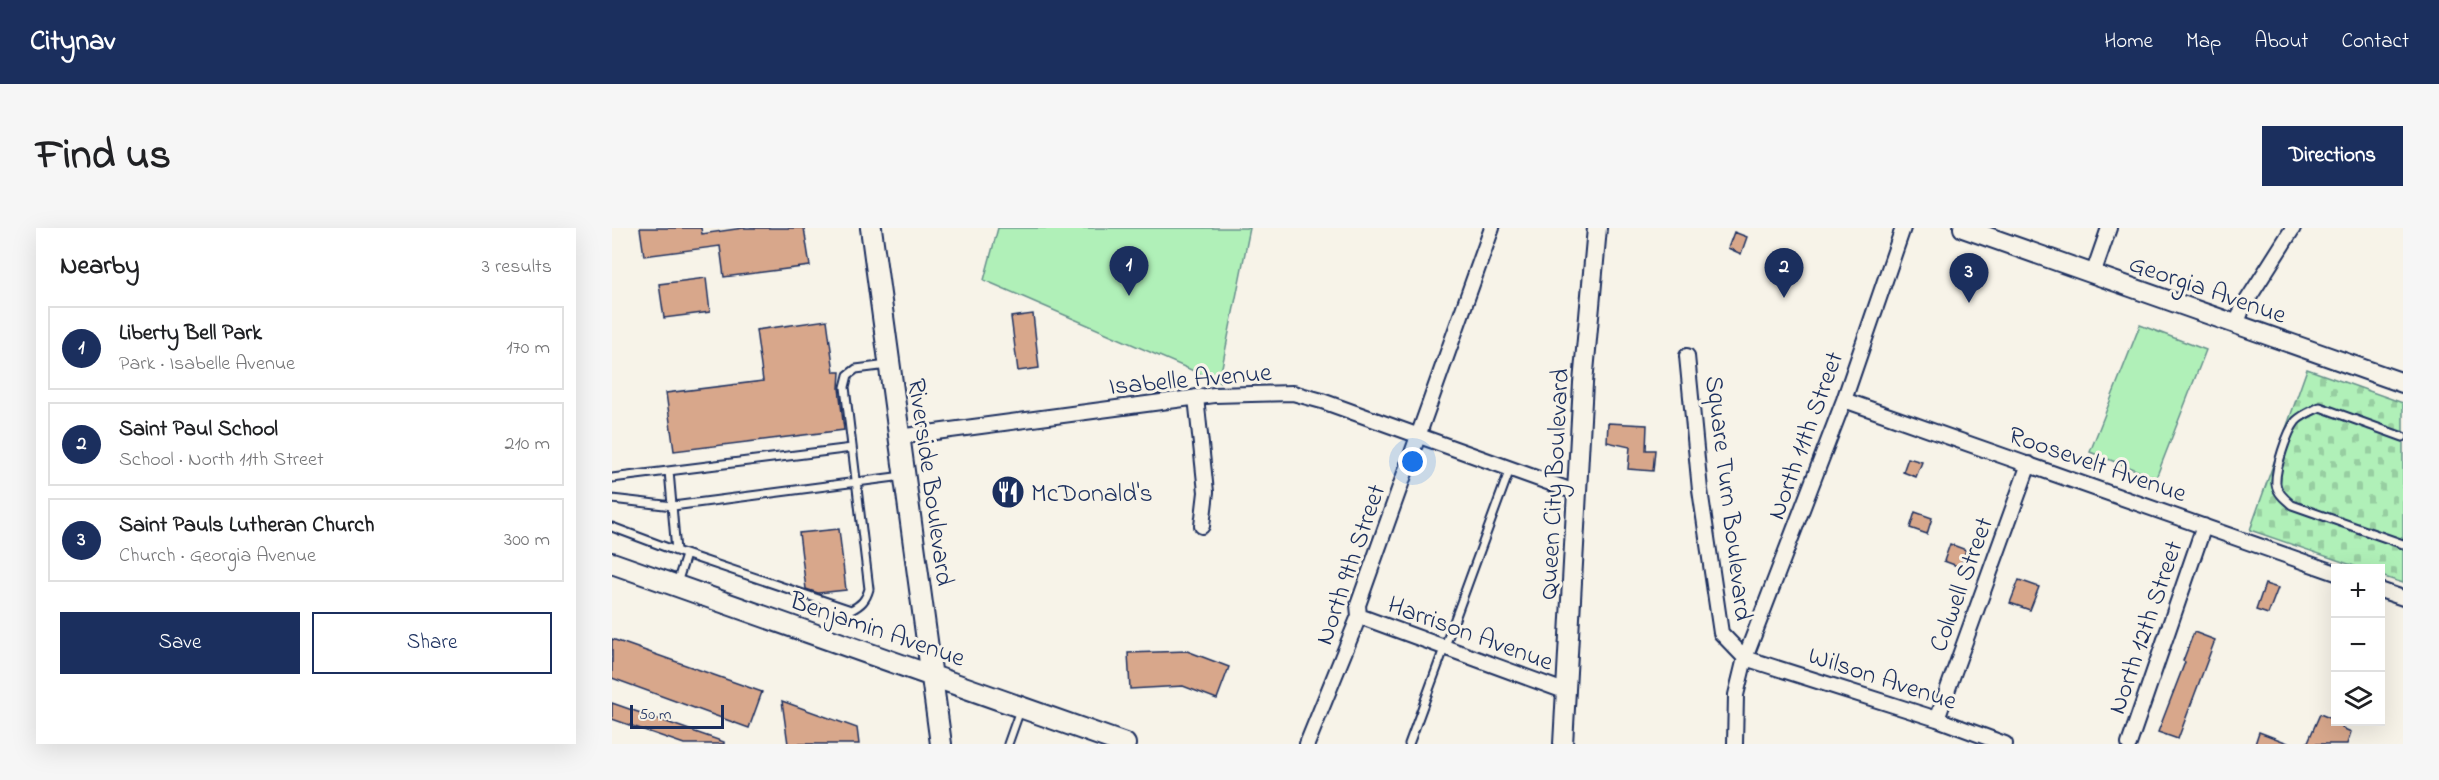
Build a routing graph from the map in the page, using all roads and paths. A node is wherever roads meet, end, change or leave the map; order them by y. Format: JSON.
{"nodes":[{"id":1,"x":871,"y":228,"type":"edge"},
{"id":2,"x":1492,"y":228,"type":"edge"},
{"id":3,"x":1597,"y":228,"type":"edge"},
{"id":4,"x":1904,"y":228,"type":"edge"},
{"id":5,"x":1963,"y":228,"type":"edge"},
{"id":6,"x":2109,"y":228,"type":"edge"},
{"id":7,"x":2293,"y":228,"type":"edge"},
{"id":8,"x":2093,"y":274,"type":"junction"},
{"id":9,"x":2236,"y":325,"type":"junction"},
{"id":10,"x":1687,"y":356,"type":"dead end"},
{"id":11,"x":889,"y":365,"type":"junction"},
{"id":12,"x":2403,"y":383,"type":"edge"},
{"id":13,"x":1196,"y":397,"type":"junction"},
{"id":14,"x":1844,"y":400,"type":"junction"},
{"id":15,"x":1418,"y":436,"type":"junction"},
{"id":16,"x":898,"y":437,"type":"junction"},
{"id":17,"x":2403,"y":437,"type":"edge"},
{"id":18,"x":852,"y":447,"type":"junction"},
{"id":19,"x":2029,"y":464,"type":"junction"},
{"id":20,"x":1510,"y":469,"type":"junction"},
{"id":21,"x":669,"y":471,"type":"junction"},
{"id":22,"x":903,"y":476,"type":"junction"},
{"id":23,"x":612,"y":478,"type":"edge"},
{"id":24,"x":856,"y":481,"type":"junction"},
{"id":25,"x":1578,"y":493,"type":"junction"},
{"id":26,"x":612,"y":499,"type":"edge"},
{"id":27,"x":673,"y":506,"type":"junction"},
{"id":28,"x":1202,"y":526,"type":"dead end"},
{"id":29,"x":2205,"y":526,"type":"junction"},
{"id":30,"x":612,"y":527,"type":"edge"},
{"id":31,"x":2402,"y":541,"type":"edge"},
{"id":32,"x":676,"y":551,"type":"junction"},
{"id":33,"x":686,"y":555,"type":"junction"},
{"id":34,"x":612,"y":563,"type":"edge"},
{"id":35,"x":2331,"y":571,"type":"edge"},
{"id":36,"x":676,"y":586,"type":"junction"},
{"id":37,"x":2385,"y":592,"type":"edge"},
{"id":38,"x":2403,"y":598,"type":"edge"},
{"id":39,"x":1359,"y":616,"type":"junction"},
{"id":40,"x":1443,"y":647,"type":"junction"},
{"id":41,"x":1745,"y":658,"type":"junction"},
{"id":42,"x":933,"y":677,"type":"junction"},
{"id":43,"x":1567,"y":692,"type":"junction"},
{"id":44,"x":1021,"y":707,"type":"junction"},
{"id":45,"x":1937,"y":719,"type":"junction"},
{"id":46,"x":941,"y":744,"type":"edge"},
{"id":47,"x":1008,"y":744,"type":"edge"},
{"id":48,"x":1125,"y":744,"type":"edge"},
{"id":49,"x":1307,"y":744,"type":"edge"},
{"id":50,"x":1409,"y":744,"type":"edge"},
{"id":51,"x":1563,"y":744,"type":"edge"},
{"id":52,"x":1735,"y":744,"type":"edge"},
{"id":53,"x":2005,"y":744,"type":"edge"},
{"id":54,"x":2129,"y":744,"type":"edge"}],
"edges":[{"from":1,"to":11,"type":"main road","name":"Riverside Boulevard"},
{"from":2,"to":15,"type":"street","name":"North 9th Street"},
{"from":3,"to":25,"type":"street","name":"Queen City Boulevard"},
{"from":4,"to":14,"type":"street","name":"North 11th Street"},
{"from":5,"to":8,"type":"street","name":"Georgia Avenue"},
{"from":6,"to":8,"type":"street"},
{"from":7,"to":9,"type":"street"},
{"from":8,"to":9,"type":"street","name":"Georgia Avenue"},
{"from":9,"to":12,"type":"street","name":"Georgia Avenue"},
{"from":10,"to":41,"type":"street","name":"Square Turn Boulevard"},
{"from":11,"to":16,"type":"main road","name":"Riverside Boulevard"},
{"from":11,"to":18,"type":"lane"},
{"from":13,"to":15,"type":"street","name":"Isabelle Avenue"},
{"from":13,"to":16,"type":"street","name":"Isabelle Avenue"},
{"from":13,"to":28,"type":"street"},
{"from":14,"to":19,"type":"street","name":"Roosevelt Avenue"},
{"from":14,"to":41,"type":"street","name":"North 11th Street"},
{"from":15,"to":20,"type":"street","name":"Isabelle Avenue"},
{"from":15,"to":39,"type":"street","name":"North 9th Street"},
{"from":16,"to":22,"type":"main road","name":"Riverside Boulevard"},
{"from":17,"to":31,"type":"lane"},
{"from":18,"to":21,"type":"lane"},
{"from":18,"to":24,"type":"lane"},
{"from":19,"to":29,"type":"street","name":"Roosevelt Avenue"},
{"from":19,"to":45,"type":"street","name":"Colwell Street"},
{"from":20,"to":25,"type":"street","name":"Isabelle Avenue"},
{"from":20,"to":40,"type":"lane"},
{"from":21,"to":23,"type":"lane"},
{"from":21,"to":27,"type":"lane"},
{"from":22,"to":24,"type":"lane"},
{"from":22,"to":42,"type":"main road","name":"Riverside Boulevard"},
{"from":24,"to":27,"type":"lane"},
{"from":24,"to":33,"type":"lane"},
{"from":25,"to":43,"type":"street","name":"Queen City Boulevard"},
{"from":26,"to":27,"type":"lane"},
{"from":27,"to":32,"type":"lane"},
{"from":29,"to":35,"type":"street","name":"Roosevelt Avenue"},
{"from":29,"to":54,"type":"street","name":"North 12th Street"},
{"from":30,"to":32,"type":"lane"},
{"from":32,"to":33,"type":"lane"},
{"from":33,"to":36,"type":"lane"},
{"from":34,"to":36,"type":"main road","name":"Benjamin Avenue"},
{"from":36,"to":42,"type":"main road","name":"Benjamin Avenue"},
{"from":37,"to":38,"type":"street"},
{"from":39,"to":40,"type":"street","name":"Harrison Avenue"},
{"from":39,"to":49,"type":"street","name":"North 9th Street"},
{"from":40,"to":43,"type":"street","name":"Harrison Avenue"},
{"from":40,"to":50,"type":"lane"},
{"from":41,"to":45,"type":"street","name":"Wilson Avenue"},
{"from":41,"to":52,"type":"street","name":"Square Turn Boulevard"},
{"from":42,"to":44,"type":"main road","name":"Benjamin Avenue"},
{"from":42,"to":46,"type":"main road","name":"Riverside Boulevard"},
{"from":43,"to":51,"type":"street","name":"Queen City Boulevard"},
{"from":44,"to":47,"type":"lane"},
{"from":44,"to":48,"type":"main road","name":"Benjamin Avenue"},
{"from":45,"to":53,"type":"street","name":"Wilson Avenue"}]}
